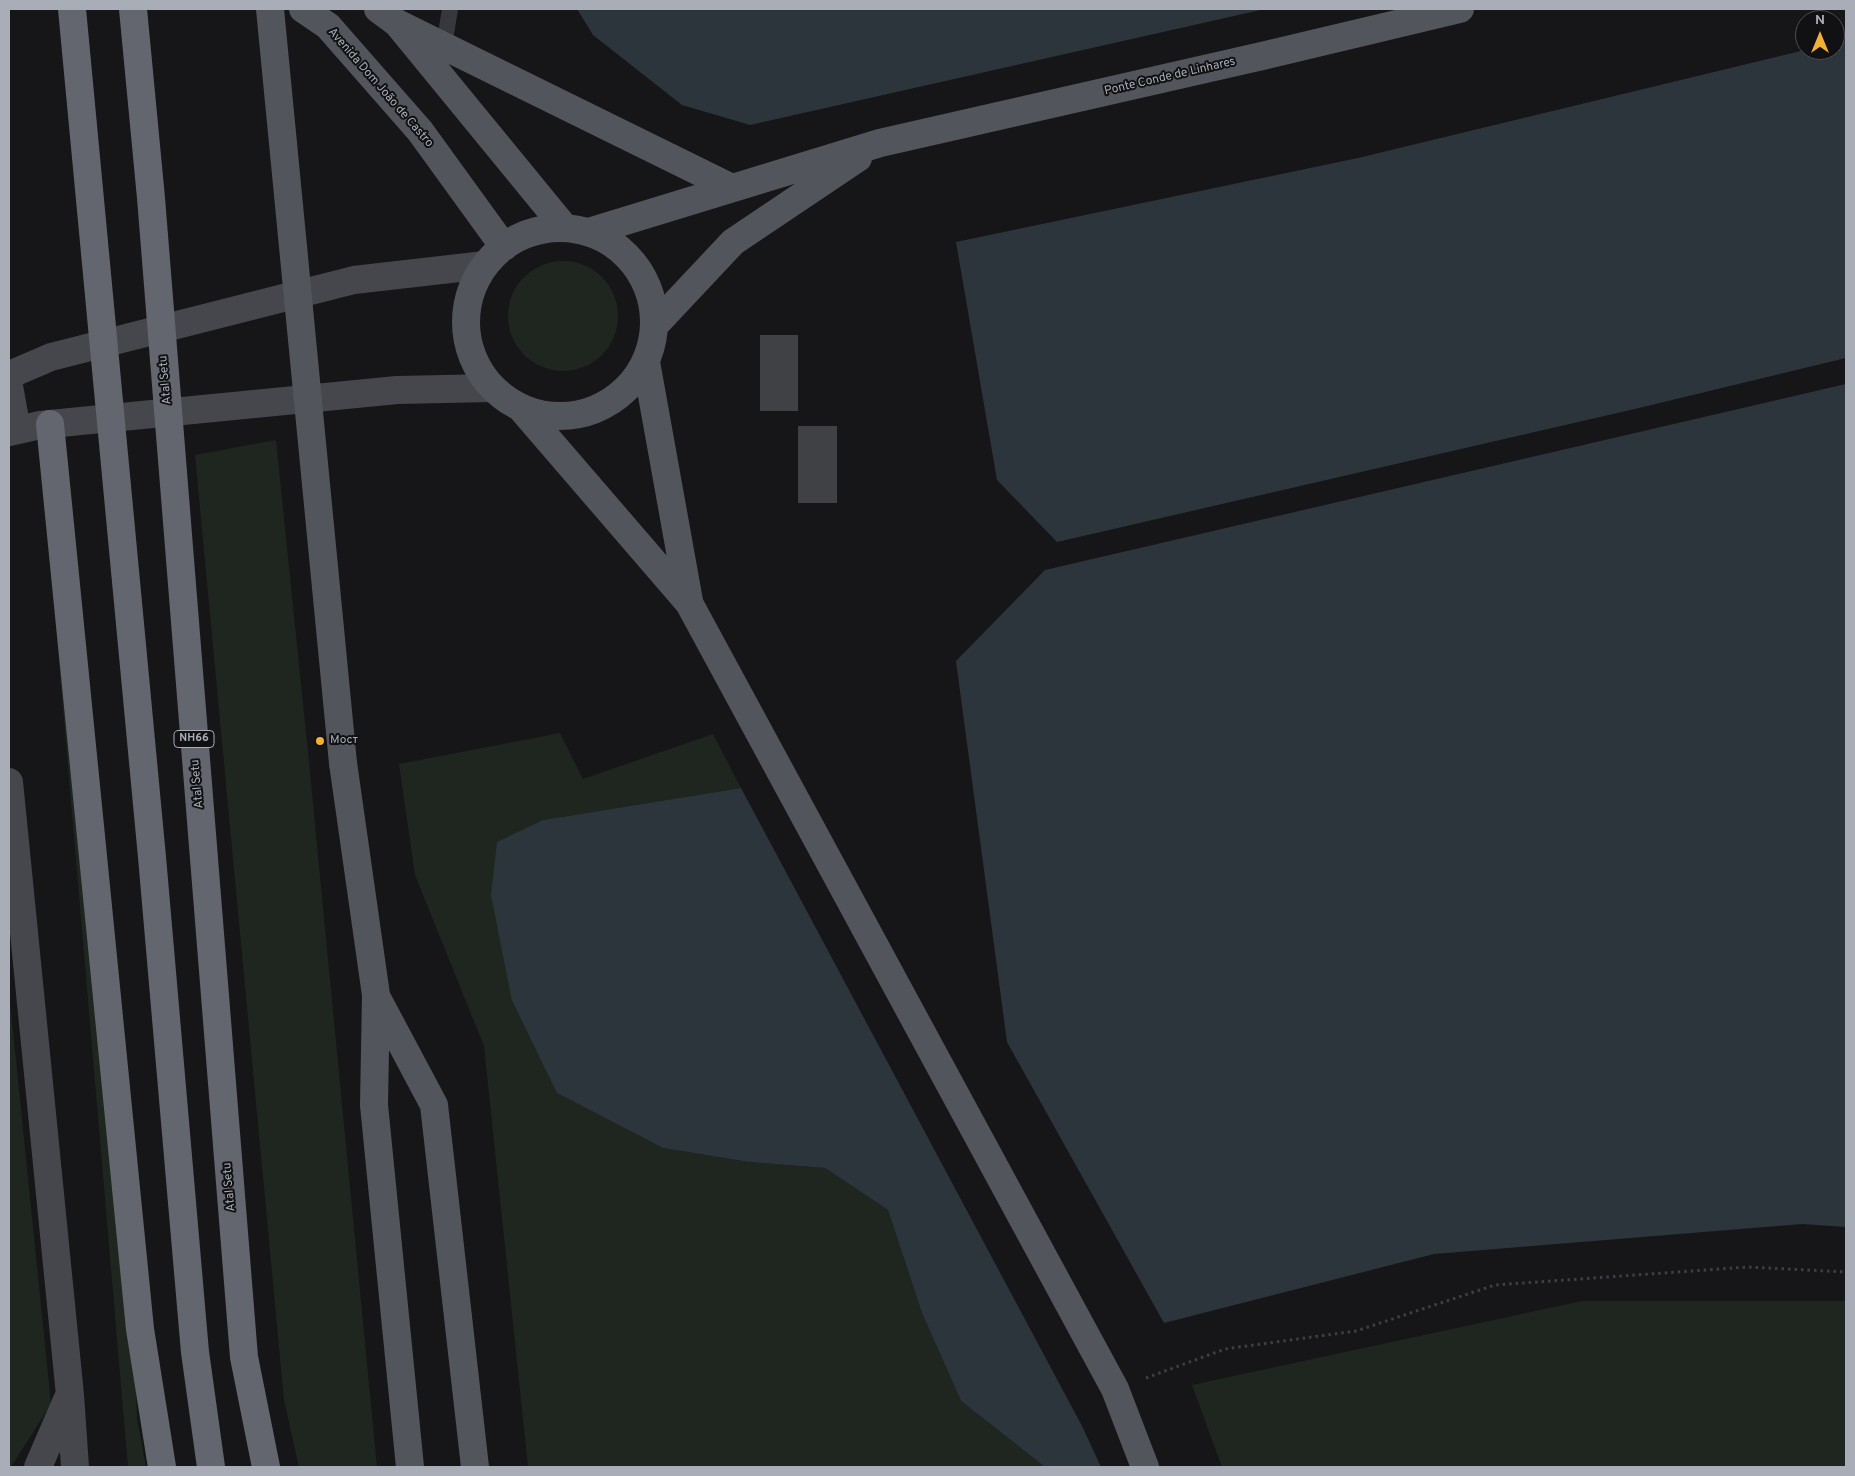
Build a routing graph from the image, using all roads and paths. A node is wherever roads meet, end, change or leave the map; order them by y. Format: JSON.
{"nodes":[{"id":1,"x":72,"y":9,"type":"edge"},
{"id":2,"x":133,"y":9,"type":"edge"},
{"id":3,"x":270,"y":9,"type":"edge"},
{"id":4,"x":302,"y":9,"type":"edge"},
{"id":5,"x":450,"y":9,"type":"edge"},
{"id":6,"x":1460,"y":9,"type":"edge"},
{"id":7,"x":388,"y":16,"type":"edge"},
{"id":8,"x":444,"y":46,"type":"junction"},
{"id":9,"x":880,"y":143,"type":"junction"},
{"id":10,"x":732,"y":188,"type":"junction"},
{"id":11,"x":577,"y":230,"type":"junction"},
{"id":12,"x":494,"y":256,"type":"junction"},
{"id":13,"x":655,"y":325,"type":"junction"},
{"id":14,"x":646,"y":362,"type":"junction"},
{"id":15,"x":9,"y":375,"type":"edge"},
{"id":16,"x":9,"y":386,"type":"edge"},
{"id":17,"x":492,"y":388,"type":"junction"},
{"id":18,"x":521,"y":408,"type":"junction"},
{"id":19,"x":50,"y":424,"type":"junction"},
{"id":20,"x":10,"y":431,"type":"edge"},
{"id":21,"x":689,"y":603,"type":"junction"},
{"id":22,"x":9,"y":782,"type":"edge"},
{"id":23,"x":376,"y":995,"type":"junction"},
{"id":24,"x":1846,"y":1272,"type":"edge"},
{"id":25,"x":1114,"y":1389,"type":"junction"},
{"id":26,"x":70,"y":1395,"type":"junction"},
{"id":27,"x":38,"y":1467,"type":"edge"},
{"id":28,"x":75,"y":1467,"type":"edge"},
{"id":29,"x":162,"y":1467,"type":"edge"},
{"id":30,"x":211,"y":1467,"type":"edge"},
{"id":31,"x":266,"y":1467,"type":"edge"},
{"id":32,"x":410,"y":1467,"type":"edge"},
{"id":33,"x":475,"y":1467,"type":"edge"},
{"id":34,"x":1145,"y":1467,"type":"edge"}],
"edges":[{"from":1,"to":30,"type":"highway","bridge":true},
{"from":2,"to":31,"type":"highway","name":"Atal Setu","number":"NH66","bridge":true},
{"from":3,"to":23,"type":"main road","bridge":true},
{"from":4,"to":12,"type":"main road","name":"Avenida Dom João de Castro"},
{"from":5,"to":8,"type":"lane"},
{"from":6,"to":9,"type":"main road","name":"Ponte Conde de Linhares"},
{"from":7,"to":8,"type":"main road"},
{"from":7,"to":11,"type":"main road"},
{"from":8,"to":10,"type":"main road"},
{"from":9,"to":10,"type":"main road","name":"Ponte Conde de Linhares"},
{"from":9,"to":13,"type":"main road"},
{"from":10,"to":11,"type":"main road","name":"Ponte Conde de Linhares"},
{"from":11,"to":12,"type":"main road","name":"Ponte Conde de Linhares"},
{"from":11,"to":13,"type":"main road"},
{"from":12,"to":15,"type":"main road"},
{"from":12,"to":17,"type":"main road"},
{"from":13,"to":14,"type":"main road"},
{"from":14,"to":18,"type":"main road"},
{"from":14,"to":21,"type":"main road"},
{"from":16,"to":20,"type":"main road"},
{"from":17,"to":18,"type":"main road"},
{"from":17,"to":19,"type":"main road"},
{"from":18,"to":21,"type":"main road"},
{"from":19,"to":20,"type":"main road"},
{"from":19,"to":29,"type":"highway"},
{"from":21,"to":25,"type":"main road"},
{"from":22,"to":26,"type":"main road"},
{"from":23,"to":32,"type":"main road"},
{"from":23,"to":33,"type":"main road"},
{"from":24,"to":25,"type":"path"},
{"from":25,"to":34,"type":"main road"},
{"from":26,"to":27,"type":"main road"},
{"from":26,"to":28,"type":"main road"}]}
